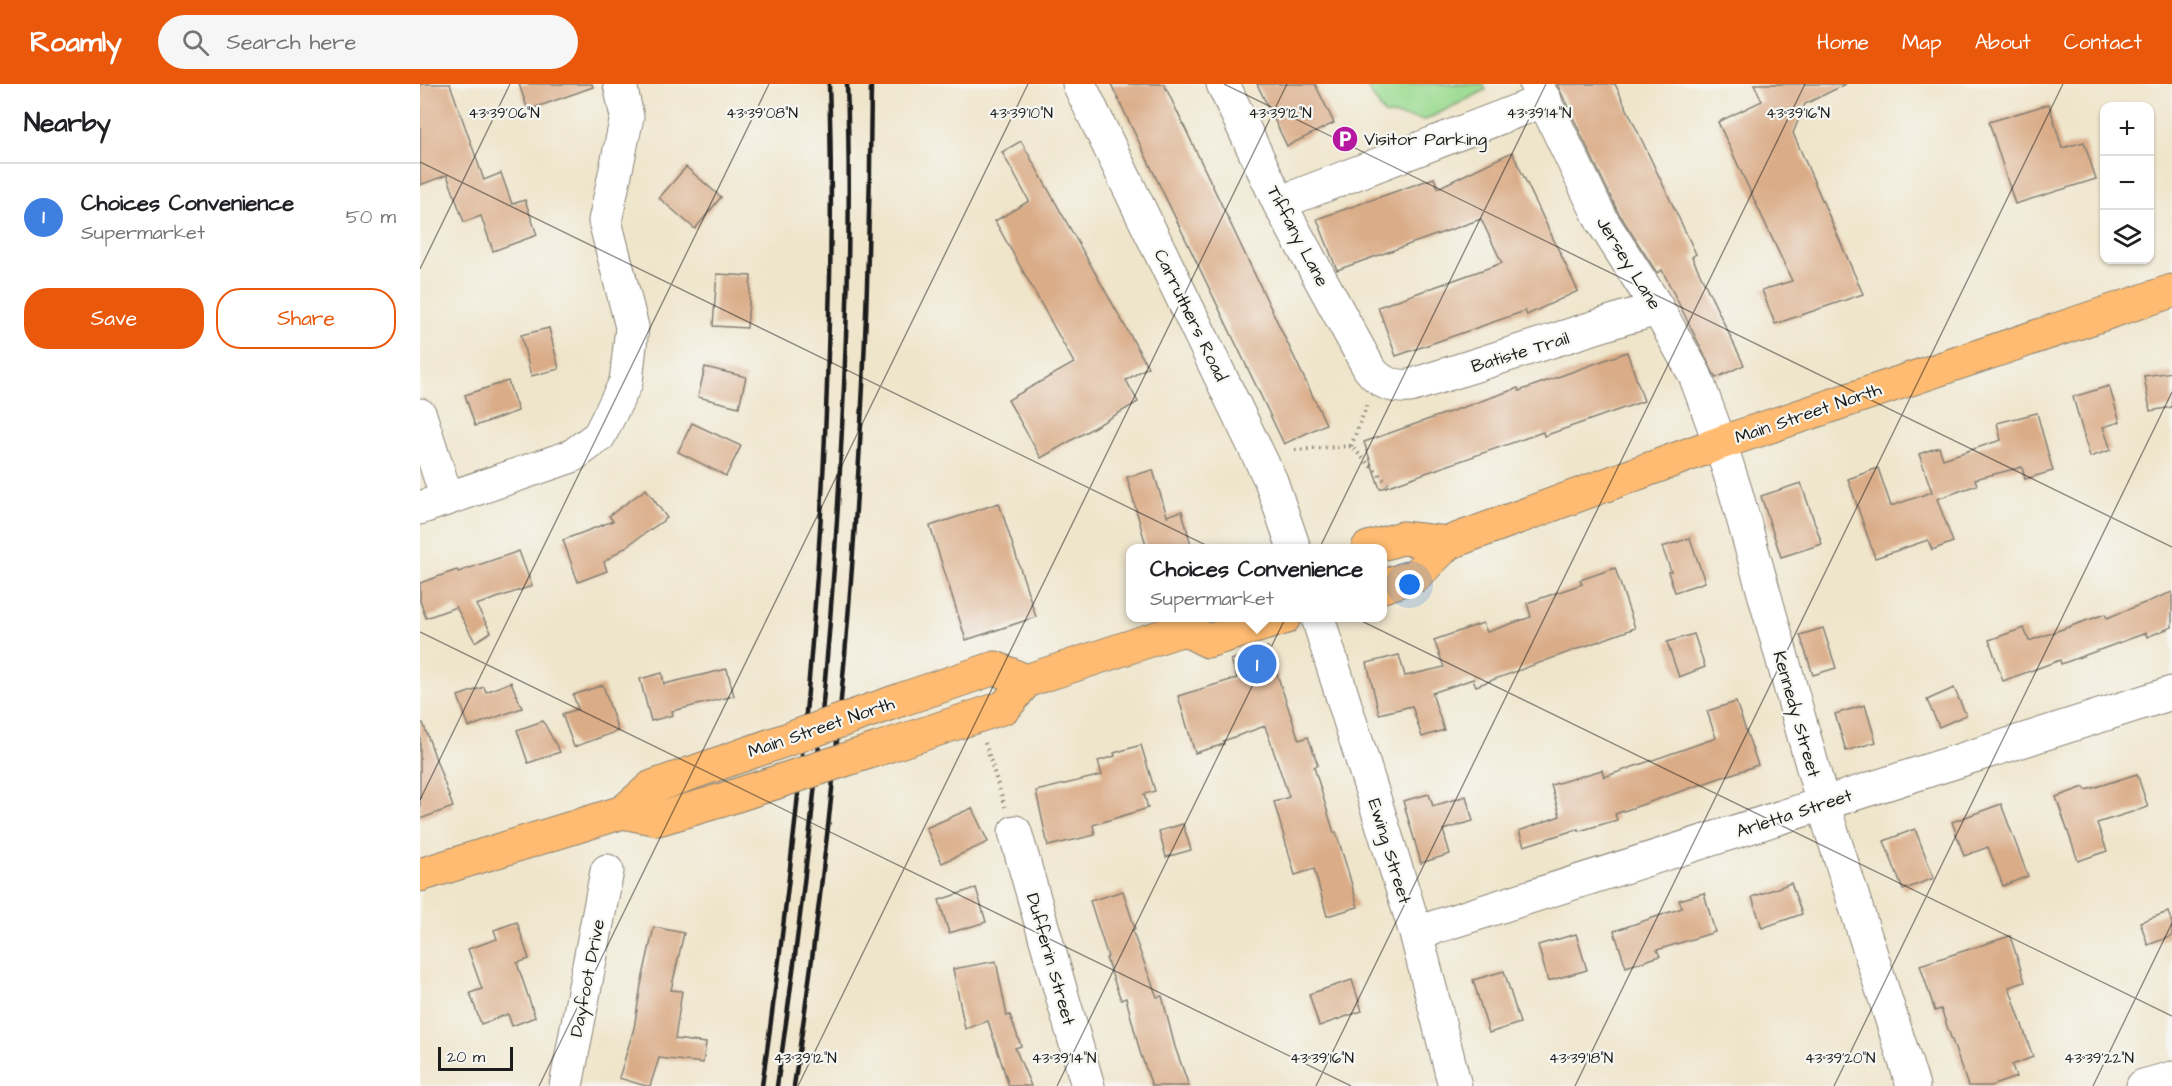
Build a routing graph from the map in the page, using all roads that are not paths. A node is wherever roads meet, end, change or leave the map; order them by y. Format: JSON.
{"nodes":[{"id":1,"x":620,"y":84,"type":"edge"},
{"id":2,"x":1080,"y":84,"type":"edge"},
{"id":3,"x":1223,"y":84,"type":"edge"},
{"id":4,"x":1541,"y":92,"type":"edge"},
{"id":5,"x":1279,"y":203,"type":"junction"},
{"id":6,"x":2172,"y":291,"type":"edge"},
{"id":7,"x":1658,"y":309,"type":"junction"},
{"id":8,"x":1376,"y":389,"type":"joint"},
{"id":9,"x":420,"y":415,"type":"edge"},
{"id":10,"x":1720,"y":442,"type":"junction"},
{"id":11,"x":433,"y":503,"type":"edge"},
{"id":12,"x":1448,"y":543,"type":"junction"},
{"id":13,"x":1292,"y":544,"type":"edge"},
{"id":14,"x":1383,"y":544,"type":"edge"},
{"id":15,"x":1387,"y":585,"type":"edge"},
{"id":16,"x":1271,"y":622,"type":"edge"},
{"id":17,"x":1319,"y":622,"type":"edge"},
{"id":18,"x":1188,"y":623,"type":"edge"},
{"id":19,"x":1026,"y":681,"type":"junction"},
{"id":20,"x":2172,"y":693,"type":"edge"},
{"id":21,"x":1823,"y":804,"type":"junction"},
{"id":22,"x":623,"y":812,"type":"junction"},
{"id":23,"x":1015,"y":832,"type":"road end"},
{"id":24,"x":607,"y":871,"type":"dead end"},
{"id":25,"x":420,"y":875,"type":"edge"},
{"id":26,"x":1416,"y":933,"type":"junction"},
{"id":27,"x":2172,"y":1078,"type":"edge"},
{"id":28,"x":566,"y":1086,"type":"edge"},
{"id":29,"x":1088,"y":1086,"type":"edge"},
{"id":30,"x":1455,"y":1086,"type":"edge"},
{"id":31,"x":1913,"y":1086,"type":"edge"},
{"id":32,"x":2143,"y":1086,"type":"edge"}],
"edges":[{"from":1,"to":11,"type":"street"},
{"from":2,"to":13,"type":"street","name":"Carruthers Road"},
{"from":3,"to":5,"type":"street","name":"Tiffany Lane"},
{"from":4,"to":5,"type":"street"},
{"from":4,"to":7,"type":"street","name":"Jersey Lane"},
{"from":5,"to":8,"type":"street","name":"Tiffany Lane"},
{"from":6,"to":10,"type":"main road","name":"Main Street North"},
{"from":7,"to":8,"type":"street","name":"Batiste Trail"},
{"from":7,"to":10,"type":"street","name":"Jersey Lane"},
{"from":9,"to":11,"type":"street"},
{"from":10,"to":12,"type":"main road","name":"Main Street North"},
{"from":10,"to":21,"type":"street","name":"Kennedy Street"},
{"from":12,"to":14,"type":"main road","name":"Main Street North"},
{"from":12,"to":15,"type":"main road","name":"Main Street North"},
{"from":16,"to":18,"type":"main road"},
{"from":17,"to":26,"type":"street","name":"Ewing Street"},
{"from":18,"to":19,"type":"main road"},
{"from":19,"to":22,"type":"main road","name":"Main Street North","bridge":true},
{"from":19,"to":22,"type":"main road","name":"Main Street North","bridge":true},
{"from":20,"to":21,"type":"street","name":"Arletta Street"},
{"from":21,"to":26,"type":"street","name":"Arletta Street"},
{"from":21,"to":31,"type":"street","name":"Kennedy Street"},
{"from":22,"to":25,"type":"main road","name":"Main Street North"},
{"from":23,"to":29,"type":"street","name":"Dufferin Street"},
{"from":24,"to":28,"type":"street","name":"Dayfoot Drive"},
{"from":26,"to":30,"type":"street","name":"Ewing Street"},
{"from":27,"to":32,"type":"street"}]}
